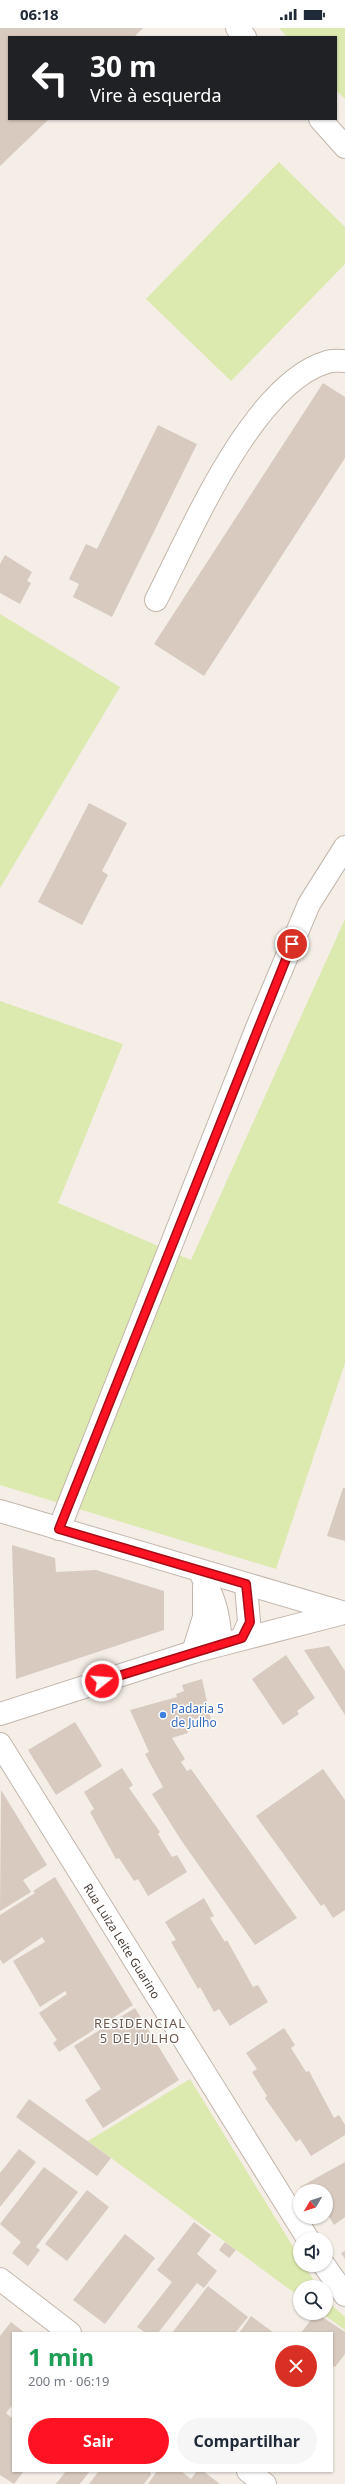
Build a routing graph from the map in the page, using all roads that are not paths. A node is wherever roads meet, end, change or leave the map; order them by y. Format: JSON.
{"nodes":[{"id":1,"x":237,"y":28,"type":"edge"},
{"id":2,"x":244,"y":36,"type":"edge"},
{"id":3,"x":321,"y":120,"type":"edge"},
{"id":4,"x":345,"y":147,"type":"edge"},
{"id":5,"x":345,"y":361,"type":"edge"},
{"id":6,"x":156,"y":600,"type":"dead end"},
{"id":7,"x":345,"y":847,"type":"edge"},
{"id":8,"x":0,"y":1511,"type":"edge"},
{"id":9,"x":59,"y":1529,"type":"junction"},
{"id":10,"x":202,"y":1575,"type":"junction"},
{"id":11,"x":246,"y":1584,"type":"junction"},
{"id":12,"x":343,"y":1613,"type":"edge"},
{"id":13,"x":242,"y":1638,"type":"junction"},
{"id":14,"x":221,"y":1644,"type":"junction"},
{"id":15,"x":193,"y":1652,"type":"junction"},
{"id":16,"x":0,"y":1714,"type":"edge"},
{"id":17,"x":0,"y":1744,"type":"edge"},
{"id":18,"x":304,"y":2232,"type":"edge"},
{"id":19,"x":329,"y":2272,"type":"edge"},
{"id":20,"x":0,"y":2279,"type":"edge"},
{"id":21,"x":345,"y":2295,"type":"edge"},
{"id":22,"x":69,"y":2332,"type":"edge"},
{"id":23,"x":249,"y":2472,"type":"edge"},
{"id":24,"x":265,"y":2484,"type":"edge"}],
"edges":[{"from":1,"to":2,"type":"street"},
{"from":3,"to":4,"type":"street"},
{"from":5,"to":6,"type":"street"},
{"from":7,"to":9,"type":"street"},
{"from":8,"to":9,"type":"street"},
{"from":9,"to":10,"type":"street"},
{"from":10,"to":11,"type":"street"},
{"from":10,"to":14,"type":"street"},
{"from":10,"to":15,"type":"street"},
{"from":11,"to":12,"type":"street"},
{"from":11,"to":13,"type":"street"},
{"from":12,"to":13,"type":"street"},
{"from":13,"to":14,"type":"street"},
{"from":14,"to":15,"type":"street"},
{"from":15,"to":16,"type":"street"},
{"from":17,"to":18,"type":"street","name":"Rua Luiza Leite Guarino"},
{"from":19,"to":21,"type":"street"},
{"from":20,"to":22,"type":"street"},
{"from":23,"to":24,"type":"street"}]}
